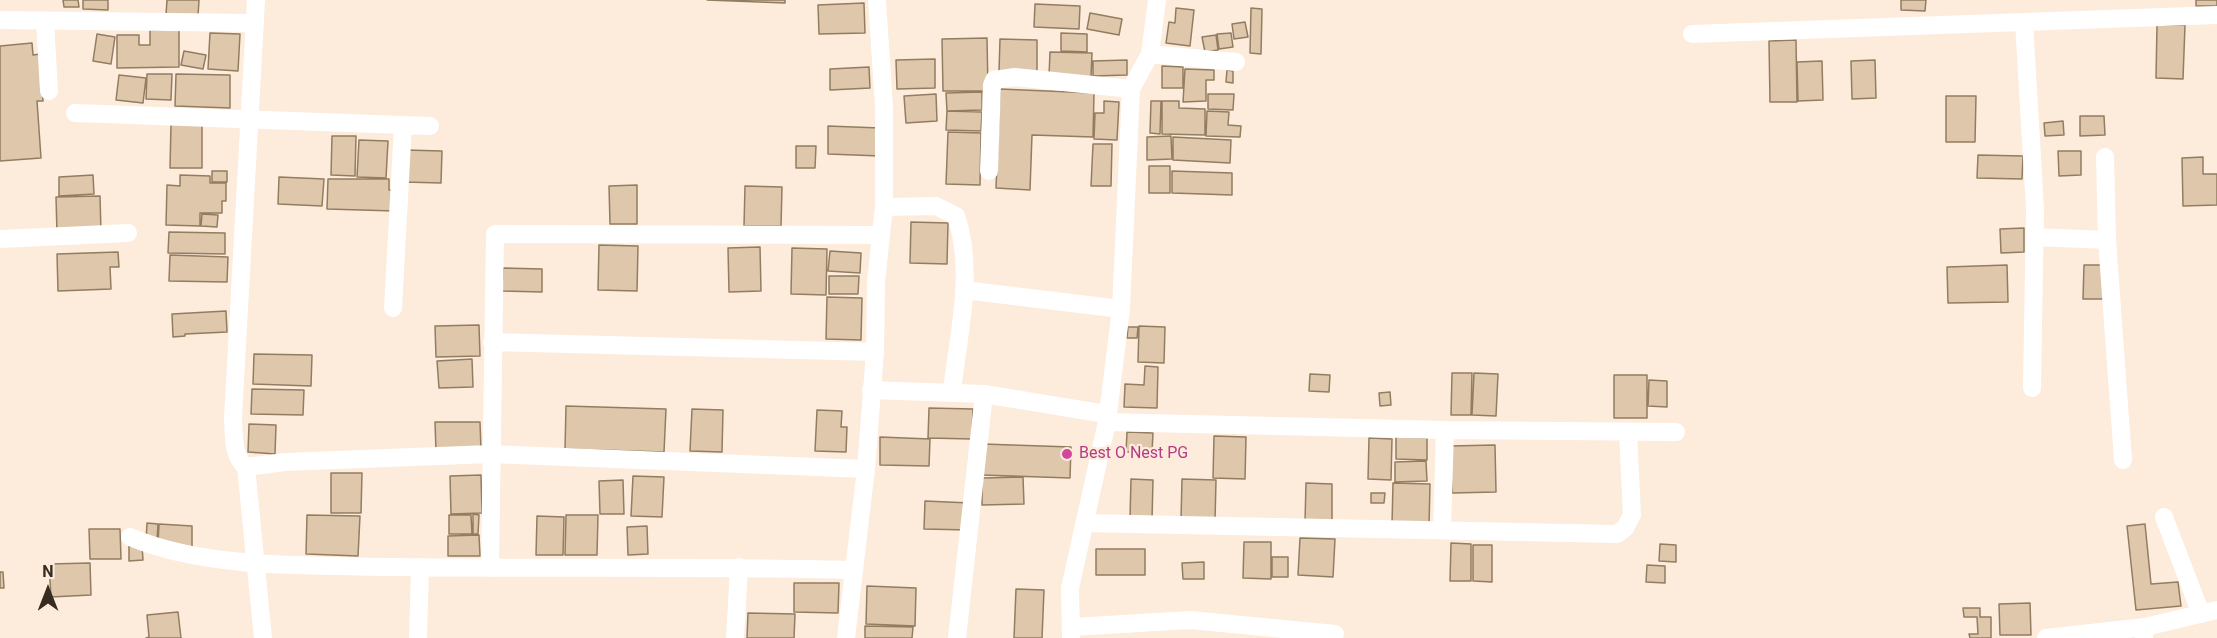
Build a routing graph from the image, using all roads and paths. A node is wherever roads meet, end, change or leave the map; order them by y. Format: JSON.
{"nodes":[{"id":1,"x":256,"y":0,"type":"edge"},
{"id":2,"x":877,"y":0,"type":"edge"},
{"id":3,"x":1157,"y":0,"type":"edge"},
{"id":4,"x":2217,"y":15,"type":"edge"},
{"id":5,"x":0,"y":20,"type":"edge"},
{"id":6,"x":45,"y":21,"type":"junction"},
{"id":7,"x":2024,"y":22,"type":"junction"},
{"id":8,"x":254,"y":23,"type":"junction"},
{"id":9,"x":1692,"y":34,"type":"dead end"},
{"id":10,"x":1150,"y":54,"type":"junction"},
{"id":11,"x":1236,"y":62,"type":"dead end"},
{"id":12,"x":1131,"y":89,"type":"junction"},
{"id":13,"x":49,"y":91,"type":"dead end"},
{"id":14,"x":75,"y":112,"type":"dead end"},
{"id":15,"x":249,"y":119,"type":"junction"},
{"id":16,"x":403,"y":125,"type":"junction"},
{"id":17,"x":430,"y":126,"type":"dead end"},
{"id":18,"x":2105,"y":158,"type":"dead end"},
{"id":19,"x":989,"y":171,"type":"dead end"},
{"id":20,"x":884,"y":207,"type":"junction"},
{"id":21,"x":128,"y":233,"type":"dead end"},
{"id":22,"x":881,"y":235,"type":"junction"},
{"id":23,"x":2035,"y":237,"type":"junction"},
{"id":24,"x":0,"y":239,"type":"edge"},
{"id":25,"x":2108,"y":240,"type":"junction"},
{"id":26,"x":964,"y":290,"type":"junction"},
{"id":27,"x":393,"y":308,"type":"dead end"},
{"id":28,"x":1121,"y":309,"type":"junction"},
{"id":29,"x":492,"y":342,"type":"junction"},
{"id":30,"x":875,"y":352,"type":"junction"},
{"id":31,"x":2032,"y":388,"type":"dead end"},
{"id":32,"x":872,"y":390,"type":"junction"},
{"id":33,"x":952,"y":391,"type":"junction"},
{"id":34,"x":984,"y":394,"type":"junction"},
{"id":35,"x":1106,"y":418,"type":"junction"},
{"id":36,"x":1445,"y":430,"type":"junction"},
{"id":37,"x":1628,"y":432,"type":"junction"},
{"id":38,"x":1676,"y":432,"type":"dead end"},
{"id":39,"x":490,"y":454,"type":"junction"},
{"id":40,"x":2123,"y":460,"type":"dead end"},
{"id":41,"x":246,"y":467,"type":"junction"},
{"id":42,"x":866,"y":470,"type":"junction"},
{"id":43,"x":2164,"y":517,"type":"dead end"},
{"id":44,"x":1084,"y":523,"type":"junction"},
{"id":45,"x":1442,"y":530,"type":"junction"},
{"id":46,"x":130,"y":537,"type":"dead end"},
{"id":47,"x":255,"y":564,"type":"junction"},
{"id":48,"x":420,"y":567,"type":"junction"},
{"id":49,"x":740,"y":567,"type":"junction"},
{"id":50,"x":490,"y":568,"type":"junction"},
{"id":51,"x":852,"y":570,"type":"junction"},
{"id":52,"x":2209,"y":612,"type":"edge"},
{"id":53,"x":1191,"y":629,"type":"edge"},
{"id":54,"x":1071,"y":632,"type":"edge"},
{"id":55,"x":2145,"y":632,"type":"edge"},
{"id":56,"x":1335,"y":633,"type":"dead end"},
{"id":57,"x":263,"y":638,"type":"edge"},
{"id":58,"x":418,"y":638,"type":"edge"},
{"id":59,"x":735,"y":638,"type":"edge"},
{"id":60,"x":846,"y":638,"type":"edge"},
{"id":61,"x":957,"y":638,"type":"edge"},
{"id":62,"x":2046,"y":638,"type":"edge"},
{"id":63,"x":2115,"y":638,"type":"edge"}],
"edges":[{"from":1,"to":8,"type":"street"},
{"from":2,"to":20,"type":"street"},
{"from":3,"to":10,"type":"street"},
{"from":4,"to":7,"type":"street"},
{"from":5,"to":6,"type":"street"},
{"from":6,"to":8,"type":"street"},
{"from":6,"to":13,"type":"street"},
{"from":7,"to":9,"type":"street"},
{"from":7,"to":23,"type":"street"},
{"from":8,"to":15,"type":"street"},
{"from":10,"to":11,"type":"street"},
{"from":10,"to":12,"type":"street"},
{"from":12,"to":19,"type":"street"},
{"from":12,"to":28,"type":"street"},
{"from":14,"to":15,"type":"street"},
{"from":15,"to":16,"type":"street"},
{"from":15,"to":41,"type":"street"},
{"from":16,"to":17,"type":"street"},
{"from":16,"to":27,"type":"street"},
{"from":18,"to":25,"type":"street"},
{"from":20,"to":22,"type":"street"},
{"from":20,"to":26,"type":"street"},
{"from":21,"to":24,"type":"street"},
{"from":22,"to":29,"type":"street"},
{"from":22,"to":30,"type":"street"},
{"from":23,"to":25,"type":"street"},
{"from":23,"to":31,"type":"street"},
{"from":25,"to":40,"type":"street"},
{"from":26,"to":28,"type":"street"},
{"from":26,"to":33,"type":"street"},
{"from":28,"to":35,"type":"street"},
{"from":29,"to":30,"type":"street"},
{"from":29,"to":39,"type":"street"},
{"from":30,"to":32,"type":"street"},
{"from":32,"to":33,"type":"street"},
{"from":32,"to":42,"type":"street"},
{"from":33,"to":34,"type":"street"},
{"from":34,"to":35,"type":"street"},
{"from":34,"to":61,"type":"street"},
{"from":35,"to":36,"type":"street"},
{"from":35,"to":44,"type":"street"},
{"from":36,"to":37,"type":"street"},
{"from":36,"to":45,"type":"street"},
{"from":37,"to":38,"type":"street"},
{"from":37,"to":45,"type":"street"},
{"from":39,"to":41,"type":"street"},
{"from":39,"to":42,"type":"street"},
{"from":39,"to":50,"type":"street"},
{"from":41,"to":47,"type":"street"},
{"from":42,"to":51,"type":"street"},
{"from":43,"to":52,"type":"street"},
{"from":44,"to":45,"type":"street"},
{"from":44,"to":54,"type":"street"},
{"from":46,"to":47,"type":"street"},
{"from":47,"to":48,"type":"street"},
{"from":47,"to":57,"type":"street"},
{"from":48,"to":50,"type":"street"},
{"from":48,"to":58,"type":"street"},
{"from":49,"to":50,"type":"street"},
{"from":49,"to":51,"type":"street"},
{"from":49,"to":59,"type":"street"},
{"from":51,"to":60,"type":"street"},
{"from":52,"to":55,"type":"street"},
{"from":53,"to":54,"type":"street"},
{"from":53,"to":56,"type":"street"},
{"from":55,"to":62,"type":"street"},
{"from":55,"to":63,"type":"street"}]}
